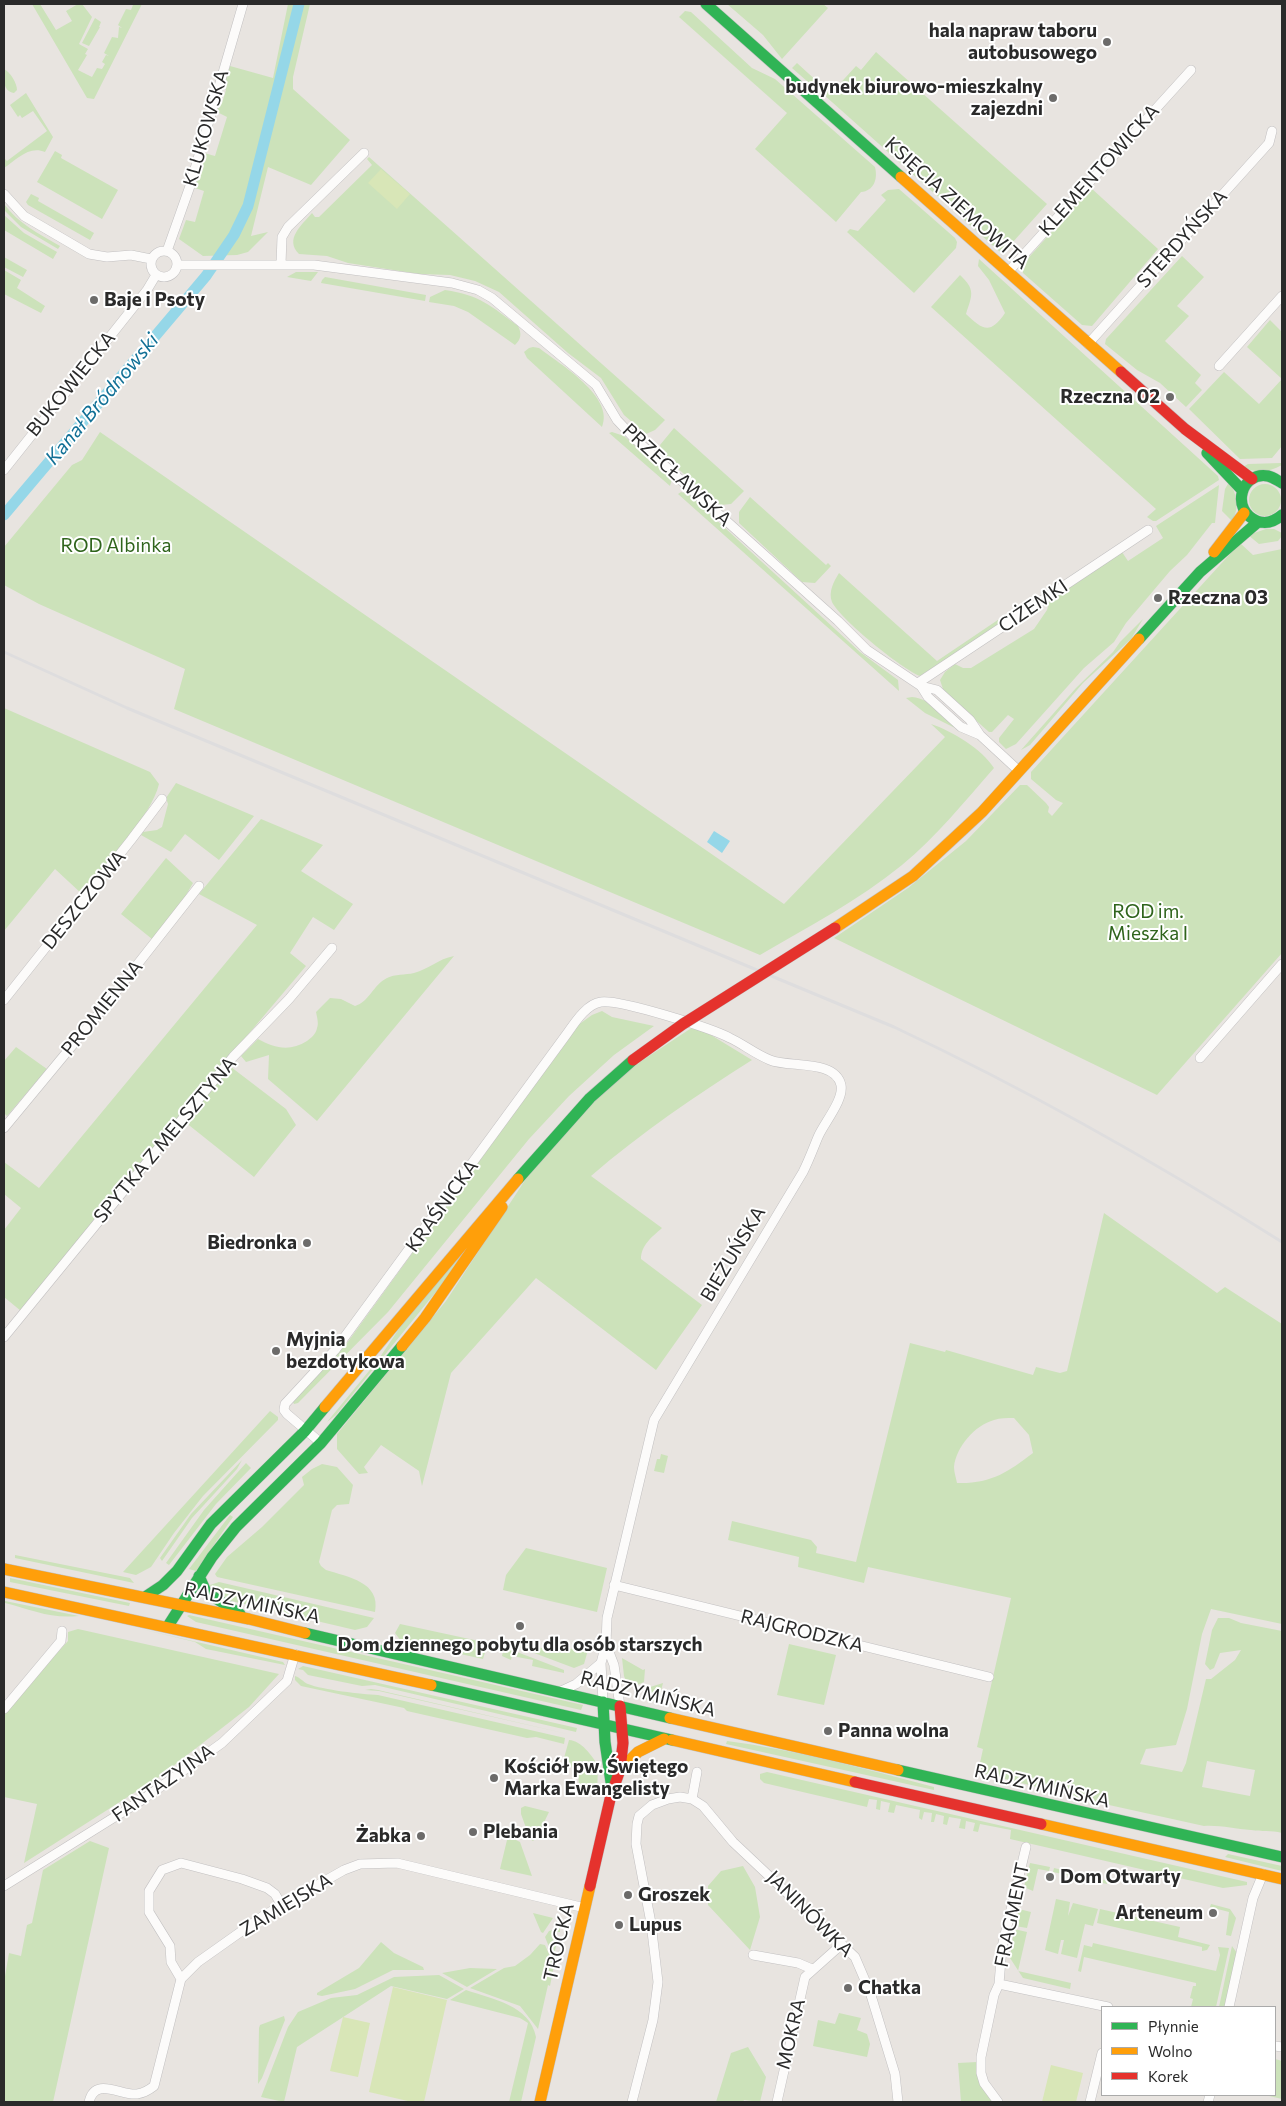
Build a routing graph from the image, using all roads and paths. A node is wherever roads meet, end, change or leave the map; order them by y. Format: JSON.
{"nodes":[{"id":1,"x":243,"y":4,"type":"edge"},
{"id":2,"x":706,"y":4,"type":"edge"},
{"id":3,"x":1191,"y":70,"type":"dead end"},
{"id":4,"x":1272,"y":131,"type":"dead end"},
{"id":5,"x":364,"y":153,"type":"dead end"},
{"id":6,"x":4,"y":194,"type":"edge"},
{"id":7,"x":167,"y":251,"type":"junction"},
{"id":8,"x":151,"y":259,"type":"junction"},
{"id":9,"x":281,"y":264,"type":"junction"},
{"id":10,"x":177,"y":265,"type":"junction"},
{"id":11,"x":1008,"y":272,"type":"junction"},
{"id":12,"x":156,"y":275,"type":"junction"},
{"id":13,"x":1282,"y":296,"type":"edge"},
{"id":14,"x":1088,"y":344,"type":"junction"},
{"id":15,"x":1219,"y":366,"type":"dead end"},
{"id":16,"x":1185,"y":429,"type":"junction"},
{"id":17,"x":4,"y":470,"type":"edge"},
{"id":18,"x":1280,"y":478,"type":"edge"},
{"id":19,"x":1252,"y":479,"type":"junction"},
{"id":20,"x":1242,"y":490,"type":"junction"},
{"id":21,"x":1244,"y":513,"type":"junction"},
{"id":22,"x":1280,"y":520,"type":"edge"},
{"id":23,"x":1258,"y":522,"type":"junction"},
{"id":24,"x":1148,"y":530,"type":"dead end"},
{"id":25,"x":1200,"y":572,"type":"junction"},
{"id":26,"x":920,"y":684,"type":"junction"},
{"id":27,"x":1019,"y":771,"type":"junction"},
{"id":28,"x":162,"y":799,"type":"dead end"},
{"id":29,"x":200,"y":886,"type":"dead end"},
{"id":30,"x":332,"y":948,"type":"dead end"},
{"id":31,"x":1282,"y":964,"type":"edge"},
{"id":32,"x":4,"y":1000,"type":"edge"},
{"id":33,"x":648,"y":1011,"type":"joint"},
{"id":34,"x":1200,"y":1058,"type":"dead end"},
{"id":35,"x":4,"y":1128,"type":"edge"},
{"id":36,"x":538,"y":1156,"type":"junction"},
{"id":37,"x":4,"y":1337,"type":"edge"},
{"id":38,"x":305,"y":1431,"type":"junction"},
{"id":39,"x":320,"y":1443,"type":"junction"},
{"id":40,"x":4,"y":1569,"type":"edge"},
{"id":41,"x":176,"y":1571,"type":"junction"},
{"id":42,"x":199,"y":1576,"type":"junction"},
{"id":43,"x":614,"y":1586,"type":"junction"},
{"id":44,"x":4,"y":1592,"type":"edge"},
{"id":45,"x":145,"y":1598,"type":"junction"},
{"id":46,"x":177,"y":1604,"type":"junction"},
{"id":47,"x":249,"y":1619,"type":"junction"},
{"id":48,"x":168,"y":1626,"type":"junction"},
{"id":49,"x":62,"y":1631,"type":"dead end"},
{"id":50,"x":606,"y":1644,"type":"junction"},
{"id":51,"x":295,"y":1654,"type":"junction"},
{"id":52,"x":601,"y":1663,"type":"junction"},
{"id":53,"x":989,"y":1677,"type":"dead end"},
{"id":54,"x":561,"y":1691,"type":"junction"},
{"id":55,"x":603,"y":1702,"type":"junction"},
{"id":56,"x":620,"y":1706,"type":"junction"},
{"id":57,"x":4,"y":1709,"type":"edge"},
{"id":58,"x":603,"y":1725,"type":"junction"},
{"id":59,"x":622,"y":1729,"type":"junction"},
{"id":60,"x":664,"y":1739,"type":"junction"},
{"id":61,"x":620,"y":1770,"type":"junction"},
{"id":62,"x":697,"y":1772,"type":"dead end"},
{"id":63,"x":612,"y":1790,"type":"junction"},
{"id":64,"x":692,"y":1799,"type":"junction"},
{"id":65,"x":1220,"y":1844,"type":"junction"},
{"id":66,"x":1026,"y":1847,"type":"dead end"},
{"id":67,"x":1282,"y":1857,"type":"edge"},
{"id":68,"x":1216,"y":1864,"type":"junction"},
{"id":69,"x":1263,"y":1874,"type":"junction"},
{"id":70,"x":1282,"y":1879,"type":"edge"},
{"id":71,"x":4,"y":1886,"type":"edge"},
{"id":72,"x":282,"y":1906,"type":"junction"},
{"id":73,"x":585,"y":1908,"type":"junction"},
{"id":74,"x":842,"y":1944,"type":"junction"},
{"id":75,"x":753,"y":1955,"type":"dead end"},
{"id":76,"x":812,"y":1969,"type":"junction"},
{"id":77,"x":181,"y":1979,"type":"junction"},
{"id":78,"x":999,"y":1984,"type":"junction"},
{"id":79,"x":1103,"y":2006,"type":"edge"},
{"id":80,"x":1230,"y":2006,"type":"edge"},
{"id":81,"x":1101,"y":2057,"type":"edge"},
{"id":82,"x":90,"y":2102,"type":"edge"},
{"id":83,"x":540,"y":2102,"type":"edge"},
{"id":84,"x":632,"y":2102,"type":"edge"},
{"id":85,"x":777,"y":2102,"type":"edge"},
{"id":86,"x":898,"y":2102,"type":"edge"},
{"id":87,"x":998,"y":2102,"type":"edge"},
{"id":88,"x":1090,"y":2102,"type":"edge"}],
"edges":[{"from":1,"to":7,"type":"street","name":"KLUKOWSKA"},
{"from":2,"to":11,"type":"street","name":"KSIĘCIA ZIEMOWITA"},
{"from":3,"to":11,"type":"street","name":"KLEMENTOWICKA"},
{"from":4,"to":14,"type":"street","name":"STERDYŃSKA"},
{"from":5,"to":9,"type":"street"},
{"from":6,"to":8,"type":"street"},
{"from":7,"to":8,"type":"street"},
{"from":7,"to":10,"type":"street"},
{"from":8,"to":12,"type":"street"},
{"from":9,"to":10,"type":"street"},
{"from":9,"to":26,"type":"street","name":"PRZECŁAWSKA"},
{"from":10,"to":12,"type":"street"},
{"from":11,"to":14,"type":"street","name":"KSIĘCIA ZIEMOWITA"},
{"from":12,"to":17,"type":"street","name":"BUKOWIECKA"},
{"from":13,"to":15,"type":"street"},
{"from":14,"to":16,"type":"street","name":"KSIĘCIA ZIEMOWITA"},
{"from":16,"to":19,"type":"street","name":"KSIĘCIA ZIEMOWITA"},
{"from":16,"to":20,"type":"street","name":"KSIĘCIA ZIEMOWITA"},
{"from":18,"to":19,"type":"street"},
{"from":19,"to":20,"type":"street"},
{"from":20,"to":21,"type":"street"},
{"from":21,"to":23,"type":"street"},
{"from":21,"to":25,"type":"street"},
{"from":22,"to":23,"type":"street"},
{"from":23,"to":25,"type":"street"},
{"from":24,"to":26,"type":"street","name":"CIŻEMKI"},
{"from":25,"to":27,"type":"street"},
{"from":26,"to":27,"type":"street","name":"PRZECŁAWSKA"},
{"from":27,"to":36,"type":"street","bridge":true},
{"from":28,"to":32,"type":"street","name":"DESZCZOWA"},
{"from":29,"to":35,"type":"street","name":"PROMIENNA"},
{"from":30,"to":37,"type":"street","name":"SPYTKA Z MELSZTYNA"},
{"from":31,"to":34,"type":"street"},
{"from":33,"to":38,"type":"street","name":"KRAŚNICKA"},
{"from":33,"to":43,"type":"street","name":"BIEŻUŃSKA"},
{"from":36,"to":38,"type":"street"},
{"from":36,"to":39,"type":"street"},
{"from":38,"to":39,"type":"street","name":"KRAŚNICKA"},
{"from":38,"to":41,"type":"street"},
{"from":39,"to":42,"type":"street"},
{"from":40,"to":45,"type":"street","name":"RADZYMIŃSKA"},
{"from":41,"to":45,"type":"street"},
{"from":41,"to":46,"type":"street"},
{"from":42,"to":46,"type":"street"},
{"from":42,"to":47,"type":"street"},
{"from":43,"to":50,"type":"street","name":"BIEŻUŃSKA"},
{"from":43,"to":53,"type":"street","name":"RAJGRODZKA"},
{"from":44,"to":48,"type":"street","name":"RADZYMIŃSKA"},
{"from":45,"to":46,"type":"street","name":"RADZYMIŃSKA"},
{"from":46,"to":47,"type":"street","name":"RADZYMIŃSKA"},
{"from":46,"to":48,"type":"street"},
{"from":47,"to":54,"type":"street","name":"RADZYMIŃSKA"},
{"from":48,"to":51,"type":"street","name":"RADZYMIŃSKA"},
{"from":49,"to":57,"type":"street"},
{"from":50,"to":52,"type":"street","name":"BIEŻUŃSKA"},
{"from":50,"to":56,"type":"street","name":"BIEŻUŃSKA"},
{"from":51,"to":58,"type":"street","name":"RADZYMIŃSKA"},
{"from":51,"to":71,"type":"street","name":"FANTAZYJNA"},
{"from":52,"to":54,"type":"street"},
{"from":52,"to":55,"type":"street","name":"BIEŻUŃSKA"},
{"from":54,"to":55,"type":"street","name":"RADZYMIŃSKA"},
{"from":55,"to":56,"type":"street","name":"RADZYMIŃSKA"},
{"from":55,"to":58,"type":"street","name":"BIEŻUŃSKA"},
{"from":56,"to":59,"type":"street","name":"TROCKA"},
{"from":56,"to":65,"type":"street","name":"RADZYMIŃSKA"},
{"from":58,"to":59,"type":"street","name":"RADZYMIŃSKA"},
{"from":58,"to":63,"type":"street","name":"TROCKA"},
{"from":59,"to":60,"type":"street","name":"RADZYMIŃSKA"},
{"from":59,"to":61,"type":"street","name":"TROCKA"},
{"from":60,"to":61,"type":"street","name":"TROCKA"},
{"from":60,"to":68,"type":"street","name":"RADZYMIŃSKA"},
{"from":61,"to":63,"type":"street","name":"TROCKA"},
{"from":62,"to":64,"type":"street"},
{"from":63,"to":73,"type":"street","name":"TROCKA"},
{"from":64,"to":74,"type":"street","name":"JANINÓWKA"},
{"from":64,"to":84,"type":"street"},
{"from":65,"to":67,"type":"street","name":"RADZYMIŃSKA"},
{"from":65,"to":68,"type":"street"},
{"from":66,"to":78,"type":"street","name":"FRAGMENT"},
{"from":68,"to":69,"type":"street","name":"RADZYMIŃSKA"},
{"from":69,"to":70,"type":"street","name":"RADZYMIŃSKA"},
{"from":69,"to":80,"type":"street"},
{"from":72,"to":73,"type":"street","name":"ZAMIEJSKA"},
{"from":72,"to":77,"type":"street","name":"ZAMIEJSKA"},
{"from":72,"to":77,"type":"street"},
{"from":73,"to":83,"type":"street","name":"TROCKA"},
{"from":74,"to":76,"type":"street","name":"MOKRA"},
{"from":74,"to":86,"type":"street","name":"JANINÓWKA"},
{"from":75,"to":76,"type":"street"},
{"from":76,"to":85,"type":"street","name":"MOKRA"},
{"from":77,"to":82,"type":"street"},
{"from":78,"to":79,"type":"street"},
{"from":78,"to":87,"type":"street","name":"FRAGMENT"},
{"from":81,"to":88,"type":"street"}]}
